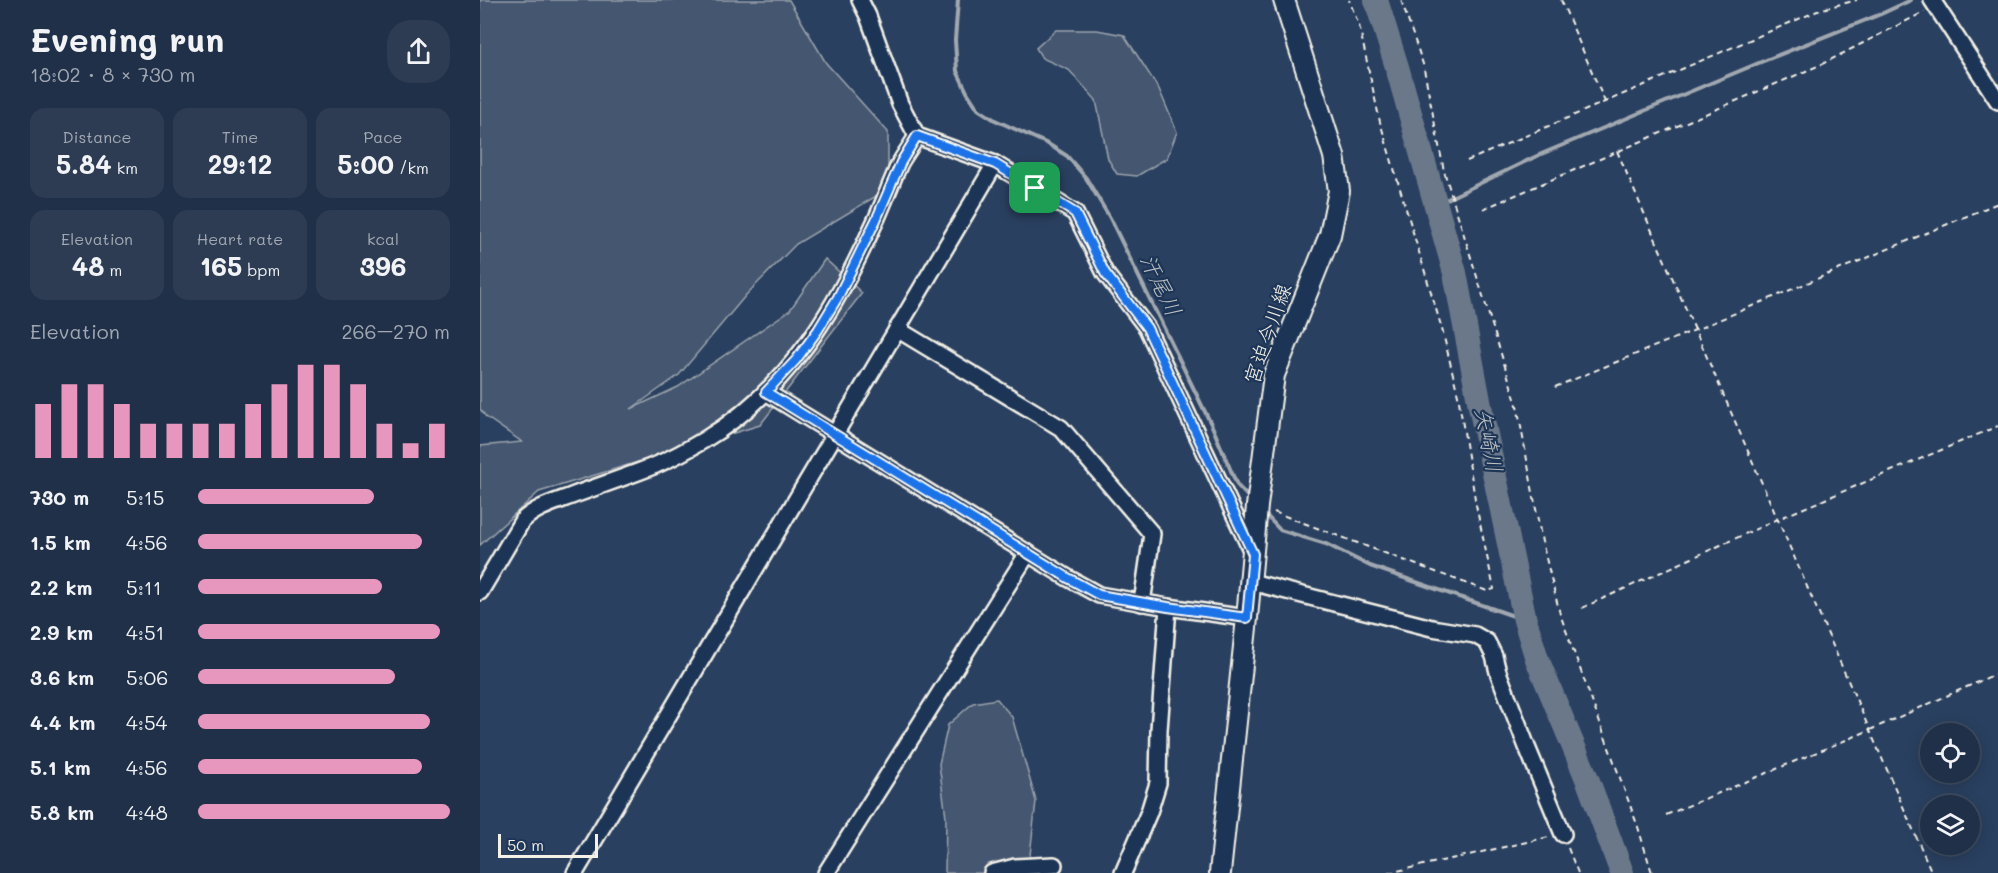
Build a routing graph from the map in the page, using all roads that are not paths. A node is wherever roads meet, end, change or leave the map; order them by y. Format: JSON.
{"nodes":[{"id":1,"x":860,"y":0,"type":"edge"},
{"id":2,"x":1284,"y":0,"type":"edge"},
{"id":3,"x":1938,"y":2,"type":"edge"},
{"id":4,"x":1998,"y":101,"type":"edge"},
{"id":5,"x":917,"y":136,"type":"junction"},
{"id":6,"x":995,"y":164,"type":"junction"},
{"id":7,"x":897,"y":328,"type":"junction"},
{"id":8,"x":766,"y":392,"type":"junction"},
{"id":9,"x":834,"y":433,"type":"junction"},
{"id":10,"x":1028,"y":553,"type":"junction"},
{"id":11,"x":1253,"y":554,"type":"junction"},
{"id":12,"x":1251,"y":582,"type":"junction"},
{"id":13,"x":480,"y":592,"type":"edge"},
{"id":14,"x":1142,"y":603,"type":"junction"},
{"id":15,"x":1168,"y":607,"type":"junction"},
{"id":16,"x":1247,"y":618,"type":"junction"},
{"id":17,"x":1563,"y":834,"type":"road end"},
{"id":18,"x":1054,"y":865,"type":"dead end"},
{"id":19,"x":574,"y":873,"type":"edge"},
{"id":20,"x":826,"y":873,"type":"edge"},
{"id":21,"x":992,"y":873,"type":"edge"},
{"id":22,"x":1124,"y":873,"type":"edge"},
{"id":23,"x":1220,"y":873,"type":"edge"}],
"edges":[{"from":1,"to":5,"type":"street"},
{"from":2,"to":11,"type":"main road","name":"宮迫今川線"},
{"from":3,"to":4,"type":"street"},
{"from":5,"to":6,"type":"street"},
{"from":5,"to":8,"type":"street"},
{"from":6,"to":7,"type":"street"},
{"from":6,"to":11,"type":"street"},
{"from":7,"to":9,"type":"street"},
{"from":7,"to":14,"type":"street"},
{"from":8,"to":9,"type":"street"},
{"from":8,"to":13,"type":"street"},
{"from":9,"to":10,"type":"street"},
{"from":9,"to":19,"type":"street"},
{"from":10,"to":14,"type":"street"},
{"from":10,"to":20,"type":"street"},
{"from":11,"to":12,"type":"main road","name":"宮迫今川線"},
{"from":12,"to":16,"type":"main road","name":"宮迫今川線"},
{"from":12,"to":17,"type":"street"},
{"from":14,"to":15,"type":"street"},
{"from":15,"to":16,"type":"street"},
{"from":15,"to":22,"type":"street"},
{"from":16,"to":23,"type":"main road","name":"宮迫今川線"},
{"from":18,"to":21,"type":"street"}]}
